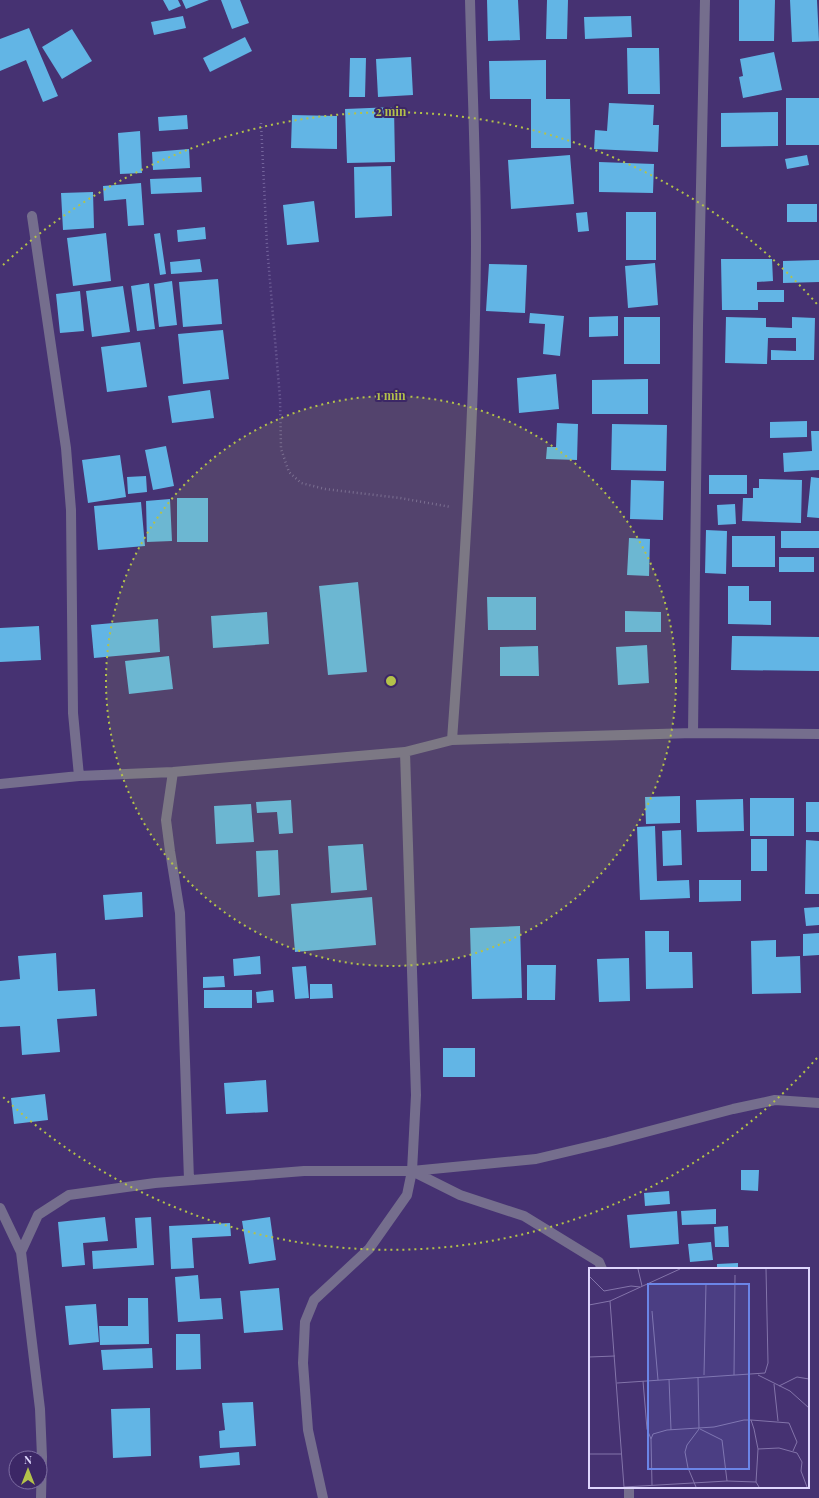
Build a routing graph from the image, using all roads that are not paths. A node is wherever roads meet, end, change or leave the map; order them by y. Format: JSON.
{"nodes":[{"id":1,"x":470,"y":0,"type":"edge"},
{"id":2,"x":705,"y":0,"type":"edge"},
{"id":3,"x":32,"y":216,"type":"dead end"},
{"id":4,"x":693,"y":733,"type":"junction"},
{"id":5,"x":819,"y":734,"type":"edge"},
{"id":6,"x":452,"y":740,"type":"junction"},
{"id":7,"x":405,"y":752,"type":"junction"},
{"id":8,"x":173,"y":772,"type":"junction"},
{"id":9,"x":79,"y":776,"type":"junction"},
{"id":10,"x":0,"y":784,"type":"edge"},
{"id":11,"x":819,"y":1103,"type":"edge"},
{"id":12,"x":412,"y":1171,"type":"junction"},
{"id":13,"x":188,"y":1180,"type":"junction"},
{"id":14,"x":0,"y":1208,"type":"edge"},
{"id":15,"x":21,"y":1252,"type":"junction"},
{"id":16,"x":602,"y":1268,"type":"edge"},
{"id":17,"x":41,"y":1498,"type":"edge"},
{"id":18,"x":323,"y":1498,"type":"edge"}],
"edges":[{"from":1,"to":6,"type":"street"},
{"from":2,"to":4,"type":"street"},
{"from":3,"to":9,"type":"street"},
{"from":4,"to":5,"type":"street"},
{"from":4,"to":6,"type":"street"},
{"from":6,"to":7,"type":"street"},
{"from":7,"to":8,"type":"street"},
{"from":7,"to":12,"type":"street"},
{"from":8,"to":9,"type":"street"},
{"from":8,"to":13,"type":"street"},
{"from":9,"to":10,"type":"street"},
{"from":11,"to":12,"type":"street"},
{"from":12,"to":13,"type":"street"},
{"from":12,"to":16,"type":"street"},
{"from":12,"to":18,"type":"street"},
{"from":13,"to":15,"type":"street"},
{"from":14,"to":15,"type":"street"},
{"from":15,"to":17,"type":"street"}]}
